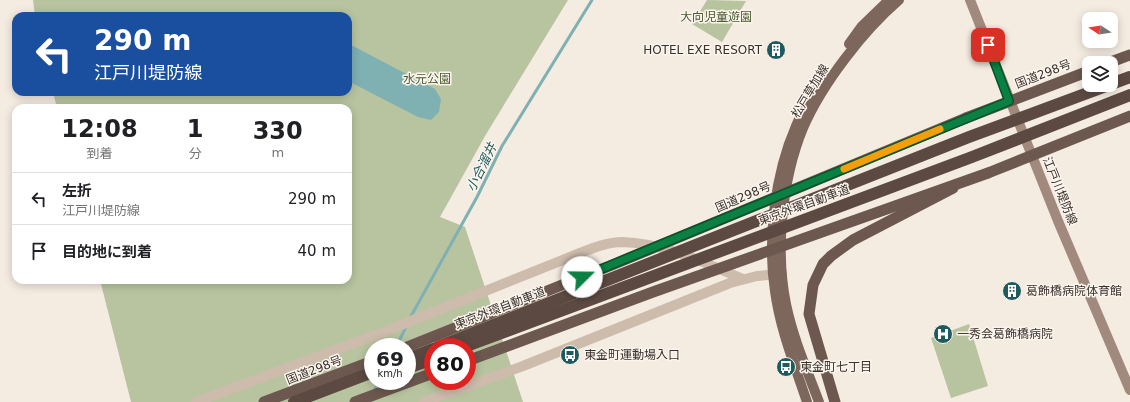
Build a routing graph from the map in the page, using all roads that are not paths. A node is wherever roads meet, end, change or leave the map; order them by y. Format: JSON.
{"nodes":[{"id":1,"x":889,"y":0,"type":"edge"},
{"id":2,"x":899,"y":0,"type":"edge"},
{"id":3,"x":970,"y":0,"type":"edge"},
{"id":4,"x":1130,"y":55,"type":"edge"},
{"id":5,"x":1118,"y":59,"type":"edge"},
{"id":6,"x":1082,"y":73,"type":"edge"},
{"id":7,"x":1130,"y":77,"type":"edge"},
{"id":8,"x":829,"y":78,"type":"junction"},
{"id":9,"x":1118,"y":82,"type":"edge"},
{"id":10,"x":1091,"y":92,"type":"edge"},
{"id":11,"x":1130,"y":95,"type":"edge"},
{"id":12,"x":1009,"y":101,"type":"junction"},
{"id":13,"x":1130,"y":116,"type":"edge"},
{"id":14,"x":1032,"y":157,"type":"junction"},
{"id":15,"x":964,"y":182,"type":"junction"},
{"id":16,"x":777,"y":274,"type":"junction"},
{"id":17,"x":743,"y":279,"type":"junction"},
{"id":18,"x":461,"y":338,"type":"edge"},
{"id":19,"x":416,"y":343,"type":"edge"},
{"id":20,"x":476,"y":343,"type":"edge"},
{"id":21,"x":476,"y":358,"type":"edge"},
{"id":22,"x":364,"y":364,"type":"edge"},
{"id":23,"x":364,"y":375,"type":"edge"},
{"id":24,"x":424,"y":376,"type":"edge"},
{"id":25,"x":364,"y":384,"type":"edge"},
{"id":26,"x":1130,"y":390,"type":"edge"},
{"id":27,"x":196,"y":402,"type":"edge"},
{"id":28,"x":264,"y":402,"type":"edge"},
{"id":29,"x":294,"y":402,"type":"edge"},
{"id":30,"x":317,"y":402,"type":"edge"},
{"id":31,"x":355,"y":402,"type":"edge"},
{"id":32,"x":424,"y":402,"type":"edge"},
{"id":33,"x":807,"y":402,"type":"edge"},
{"id":34,"x":819,"y":402,"type":"edge"},
{"id":35,"x":835,"y":402,"type":"edge"}],
"edges":[{"from":1,"to":8,"type":"main road","name":"松戸草加線"},
{"from":2,"to":8,"type":"main road","name":"松戸草加線"},
{"from":3,"to":12,"type":"main road","name":"江戸川堤防線"},
{"from":4,"to":5,"type":"highway"},
{"from":6,"to":12,"type":"highway","name":"国道298号"},
{"from":7,"to":9,"type":"highway","name":"東京外環自動車道"},
{"from":8,"to":16,"type":"main road","name":"松戸草加線"},
{"from":10,"to":18,"type":"highway","name":"東京外環自動車道","bridge":true},
{"from":11,"to":20,"type":"highway","name":"東京外環自動車道","bridge":true},
{"from":12,"to":14,"type":"main road","name":"江戸川堤防線"},
{"from":12,"to":19,"type":"highway","name":"国道298号","bridge":true},
{"from":13,"to":14,"type":"highway"},
{"from":14,"to":15,"type":"highway","bridge":true},
{"from":14,"to":26,"type":"main road","name":"江戸川堤防線"},
{"from":15,"to":21,"type":"highway","bridge":true},
{"from":15,"to":35,"type":"highway","bridge":true},
{"from":16,"to":17,"type":"street"},
{"from":16,"to":33,"type":"main road","name":"松戸草加線"},
{"from":16,"to":34,"type":"main road","name":"松戸草加線"},
{"from":17,"to":27,"type":"street"},
{"from":17,"to":32,"type":"street"},
{"from":22,"to":28,"type":"highway","name":"国道298号"},
{"from":23,"to":29,"type":"highway"},
{"from":24,"to":31,"type":"highway"},
{"from":25,"to":30,"type":"highway"}]}
